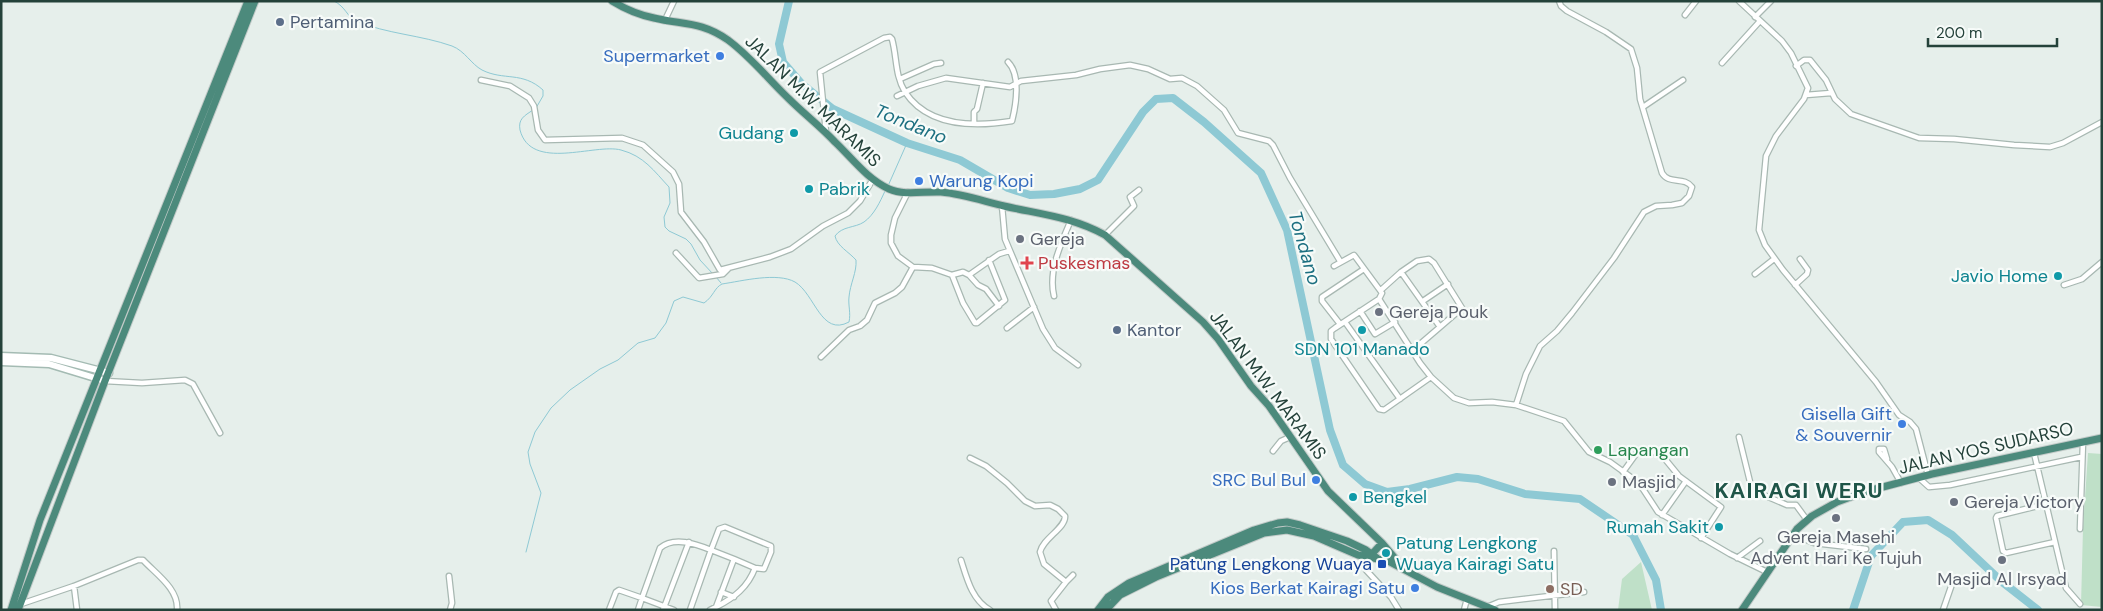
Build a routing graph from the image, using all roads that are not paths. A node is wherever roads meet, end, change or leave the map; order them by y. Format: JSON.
{"nodes":[{"id":1,"x":248,"y":1,"type":"edge"},
{"id":2,"x":256,"y":1,"type":"edge"},
{"id":3,"x":612,"y":1,"type":"edge"},
{"id":4,"x":674,"y":1,"type":"edge"},
{"id":5,"x":1559,"y":1,"type":"edge"},
{"id":6,"x":1696,"y":1,"type":"edge"},
{"id":7,"x":1739,"y":1,"type":"edge"},
{"id":8,"x":1771,"y":1,"type":"edge"},
{"id":9,"x":1685,"y":15,"type":"dead end"},
{"id":10,"x":1755,"y":17,"type":"junction"},
{"id":11,"x":665,"y":20,"type":"junction"},
{"id":12,"x":1760,"y":21,"type":"junction"},
{"id":13,"x":1008,"y":62,"type":"dead end"},
{"id":14,"x":941,"y":63,"type":"dead end"},
{"id":15,"x":1722,"y":63,"type":"dead end"},
{"id":16,"x":1796,"y":66,"type":"junction"},
{"id":17,"x":900,"y":79,"type":"junction"},
{"id":18,"x":481,"y":80,"type":"dead end"},
{"id":19,"x":1683,"y":80,"type":"dead end"},
{"id":20,"x":983,"y":83,"type":"junction"},
{"id":21,"x":1016,"y":85,"type":"junction"},
{"id":22,"x":906,"y":92,"type":"junction"},
{"id":23,"x":1831,"y":93,"type":"junction"},
{"id":24,"x":1806,"y":95,"type":"junction"},
{"id":25,"x":898,"y":96,"type":"dead end"},
{"id":26,"x":1643,"y":107,"type":"junction"},
{"id":27,"x":2102,"y":122,"type":"edge"},
{"id":28,"x":974,"y":123,"type":"junction"},
{"id":29,"x":826,"y":133,"type":"junction"},
{"id":30,"x":873,"y":179,"type":"junction"},
{"id":31,"x":1139,"y":190,"type":"dead end"},
{"id":32,"x":908,"y":192,"type":"junction"},
{"id":33,"x":1002,"y":206,"type":"junction"},
{"id":34,"x":1071,"y":220,"type":"junction"},
{"id":35,"x":1105,"y":235,"type":"junction"},
{"id":36,"x":1009,"y":250,"type":"junction"},
{"id":37,"x":676,"y":253,"type":"dead end"},
{"id":38,"x":1774,"y":259,"type":"junction"},
{"id":39,"x":1800,"y":259,"type":"dead end"},
{"id":40,"x":990,"y":260,"type":"junction"},
{"id":41,"x":1340,"y":261,"type":"junction"},
{"id":42,"x":2102,"y":262,"type":"edge"},
{"id":43,"x":1334,"y":266,"type":"dead end"},
{"id":44,"x":913,"y":267,"type":"junction"},
{"id":45,"x":730,"y":268,"type":"junction"},
{"id":46,"x":1364,"y":269,"type":"junction"},
{"id":47,"x":1401,"y":272,"type":"junction"},
{"id":48,"x":1755,"y":274,"type":"dead end"},
{"id":49,"x":952,"y":275,"type":"junction"},
{"id":50,"x":969,"y":275,"type":"junction"},
{"id":51,"x":1448,"y":284,"type":"junction"},
{"id":52,"x":1795,"y":285,"type":"junction"},
{"id":53,"x":2064,"y":285,"type":"dead end"},
{"id":54,"x":1380,"y":290,"type":"junction"},
{"id":55,"x":1054,"y":296,"type":"dead end"},
{"id":56,"x":1379,"y":299,"type":"junction"},
{"id":57,"x":1423,"y":301,"type":"junction"},
{"id":58,"x":998,"y":306,"type":"junction"},
{"id":59,"x":1034,"y":307,"type":"junction"},
{"id":60,"x":1360,"y":311,"type":"junction"},
{"id":61,"x":1395,"y":322,"type":"junction"},
{"id":62,"x":1342,"y":323,"type":"junction"},
{"id":63,"x":1440,"y":327,"type":"junction"},
{"id":64,"x":1007,"y":328,"type":"dead end"},
{"id":65,"x":1412,"y":351,"type":"junction"},
{"id":66,"x":1,"y":356,"type":"edge"},
{"id":67,"x":821,"y":356,"type":"dead end"},
{"id":68,"x":1,"y":362,"type":"edge"},
{"id":69,"x":1078,"y":365,"type":"dead end"},
{"id":70,"x":109,"y":372,"type":"junction"},
{"id":71,"x":99,"y":374,"type":"junction"},
{"id":72,"x":1430,"y":377,"type":"junction"},
{"id":73,"x":105,"y":380,"type":"junction"},
{"id":74,"x":120,"y":381,"type":"junction"},
{"id":75,"x":1400,"y":399,"type":"junction"},
{"id":76,"x":1516,"y":405,"type":"junction"},
{"id":77,"x":220,"y":433,"type":"dead end"},
{"id":78,"x":1290,"y":436,"type":"junction"},
{"id":79,"x":1739,"y":437,"type":"dead end"},
{"id":80,"x":2102,"y":438,"type":"edge"},
{"id":81,"x":2083,"y":442,"type":"junction"},
{"id":82,"x":1273,"y":451,"type":"dead end"},
{"id":83,"x":2034,"y":453,"type":"junction"},
{"id":84,"x":2081,"y":456,"type":"junction"},
{"id":85,"x":970,"y":458,"type":"dead end"},
{"id":86,"x":1887,"y":459,"type":"dead end"},
{"id":87,"x":2037,"y":466,"type":"junction"},
{"id":88,"x":1623,"y":472,"type":"junction"},
{"id":89,"x":1928,"y":476,"type":"junction"},
{"id":90,"x":1919,"y":478,"type":"junction"},
{"id":91,"x":1686,"y":481,"type":"junction"},
{"id":92,"x":1901,"y":482,"type":"junction"},
{"id":93,"x":2046,"y":504,"type":"junction"},
{"id":94,"x":1662,"y":515,"type":"junction"},
{"id":95,"x":1807,"y":520,"type":"junction"},
{"id":96,"x":2080,"y":529,"type":"dead end"},
{"id":97,"x":1792,"y":534,"type":"junction"},
{"id":98,"x":1701,"y":538,"type":"junction"},
{"id":99,"x":689,"y":542,"type":"junction"},
{"id":100,"x":1760,"y":542,"type":"dead end"},
{"id":101,"x":2055,"y":542,"type":"junction"},
{"id":102,"x":1231,"y":543,"type":"junction"},
{"id":103,"x":1382,"y":543,"type":"junction"},
{"id":104,"x":1866,"y":549,"type":"dead end"},
{"id":105,"x":711,"y":550,"type":"junction"},
{"id":106,"x":1554,"y":551,"type":"dead end"},
{"id":107,"x":1370,"y":555,"type":"junction"},
{"id":108,"x":1738,"y":558,"type":"junction"},
{"id":109,"x":734,"y":559,"type":"junction"},
{"id":110,"x":961,"y":560,"type":"dead end"},
{"id":111,"x":756,"y":568,"type":"junction"},
{"id":112,"x":1405,"y":570,"type":"junction"},
{"id":113,"x":1765,"y":574,"type":"junction"},
{"id":114,"x":1073,"y":575,"type":"dead end"},
{"id":115,"x":449,"y":576,"type":"dead end"},
{"id":116,"x":1066,"y":582,"type":"junction"},
{"id":117,"x":1952,"y":584,"type":"dead end"},
{"id":118,"x":74,"y":586,"type":"junction"},
{"id":119,"x":721,"y":592,"type":"junction"},
{"id":120,"x":1584,"y":592,"type":"dead end"},
{"id":121,"x":1556,"y":595,"type":"junction"},
{"id":122,"x":734,"y":596,"type":"junction"},
{"id":123,"x":642,"y":598,"type":"junction"},
{"id":124,"x":1467,"y":599,"type":"junction"},
{"id":125,"x":2080,"y":604,"type":"dead end"},
{"id":126,"x":19,"y":607,"type":"edge"},
{"id":127,"x":716,"y":607,"type":"junction"},
{"id":128,"x":1487,"y":607,"type":"junction"},
{"id":129,"x":664,"y":608,"type":"edge"},
{"id":130,"x":11,"y":610,"type":"edge"},
{"id":131,"x":78,"y":610,"type":"edge"},
{"id":132,"x":177,"y":610,"type":"edge"},
{"id":133,"x":450,"y":610,"type":"edge"},
{"id":134,"x":609,"y":610,"type":"edge"},
{"id":135,"x":638,"y":610,"type":"edge"},
{"id":136,"x":674,"y":610,"type":"edge"},
{"id":137,"x":690,"y":610,"type":"edge"},
{"id":138,"x":710,"y":610,"type":"edge"},
{"id":139,"x":990,"y":610,"type":"edge"},
{"id":140,"x":1056,"y":610,"type":"edge"},
{"id":141,"x":1098,"y":610,"type":"edge"},
{"id":142,"x":1106,"y":610,"type":"edge"},
{"id":143,"x":1399,"y":610,"type":"edge"},
{"id":144,"x":1464,"y":610,"type":"edge"},
{"id":145,"x":1495,"y":610,"type":"edge"},
{"id":146,"x":1555,"y":610,"type":"edge"},
{"id":147,"x":1738,"y":610,"type":"edge"},
{"id":148,"x":1742,"y":610,"type":"edge"},
{"id":149,"x":1943,"y":610,"type":"edge"}],
"edges":[{"from":1,"to":71,"type":"highway"},
{"from":2,"to":70,"type":"highway"},
{"from":3,"to":11,"type":"highway","name":"JALAN M.W. MARAMIS"},
{"from":4,"to":11,"type":"street"},
{"from":5,"to":26,"type":"street"},
{"from":6,"to":9,"type":"street"},
{"from":7,"to":10,"type":"street"},
{"from":8,"to":10,"type":"street"},
{"from":10,"to":12,"type":"street"},
{"from":11,"to":29,"type":"highway","name":"JALAN M.W. MARAMIS"},
{"from":12,"to":15,"type":"street"},
{"from":12,"to":16,"type":"street"},
{"from":13,"to":21,"type":"street"},
{"from":14,"to":17,"type":"street"},
{"from":16,"to":23,"type":"street"},
{"from":16,"to":24,"type":"street"},
{"from":17,"to":22,"type":"street"},
{"from":17,"to":29,"type":"street"},
{"from":18,"to":45,"type":"street"},
{"from":19,"to":26,"type":"street"},
{"from":20,"to":21,"type":"street"},
{"from":20,"to":22,"type":"street"},
{"from":20,"to":28,"type":"street"},
{"from":21,"to":28,"type":"street"},
{"from":21,"to":41,"type":"street"},
{"from":22,"to":25,"type":"street"},
{"from":22,"to":28,"type":"street"},
{"from":23,"to":24,"type":"street"},
{"from":23,"to":27,"type":"street"},
{"from":24,"to":38,"type":"street"},
{"from":26,"to":76,"type":"street"},
{"from":29,"to":30,"type":"highway","name":"JALAN M.W. MARAMIS"},
{"from":30,"to":32,"type":"highway","name":"JALAN M.W. MARAMIS"},
{"from":30,"to":45,"type":"street"},
{"from":31,"to":35,"type":"street"},
{"from":32,"to":33,"type":"highway","name":"JALAN M.W. MARAMIS"},
{"from":32,"to":44,"type":"street"},
{"from":33,"to":34,"type":"highway","name":"JALAN M.W. MARAMIS"},
{"from":33,"to":36,"type":"street"},
{"from":34,"to":35,"type":"highway","name":"JALAN M.W. MARAMIS"},
{"from":34,"to":55,"type":"street"},
{"from":35,"to":78,"type":"highway","name":"JALAN M.W. MARAMIS"},
{"from":36,"to":40,"type":"street"},
{"from":36,"to":59,"type":"street"},
{"from":37,"to":45,"type":"street"},
{"from":38,"to":48,"type":"street"},
{"from":38,"to":52,"type":"street"},
{"from":39,"to":52,"type":"street"},
{"from":40,"to":50,"type":"street"},
{"from":40,"to":58,"type":"street"},
{"from":41,"to":43,"type":"street"},
{"from":41,"to":46,"type":"street"},
{"from":42,"to":53,"type":"street"},
{"from":44,"to":49,"type":"street"},
{"from":44,"to":67,"type":"street"},
{"from":46,"to":54,"type":"street"},
{"from":46,"to":62,"type":"street"},
{"from":47,"to":51,"type":"street"},
{"from":47,"to":54,"type":"street"},
{"from":47,"to":57,"type":"street"},
{"from":49,"to":50,"type":"street"},
{"from":49,"to":58,"type":"street"},
{"from":50,"to":58,"type":"street"},
{"from":51,"to":57,"type":"street"},
{"from":51,"to":63,"type":"street"},
{"from":52,"to":89,"type":"street"},
{"from":54,"to":56,"type":"street"},
{"from":56,"to":60,"type":"street"},
{"from":56,"to":61,"type":"street"},
{"from":57,"to":63,"type":"street"},
{"from":59,"to":64,"type":"street"},
{"from":59,"to":69,"type":"street"},
{"from":60,"to":61,"type":"street"},
{"from":60,"to":62,"type":"street"},
{"from":61,"to":65,"type":"street"},
{"from":62,"to":75,"type":"street"},
{"from":62,"to":75,"type":"street"},
{"from":63,"to":65,"type":"street"},
{"from":65,"to":72,"type":"street"},
{"from":66,"to":71,"type":"main road"},
{"from":68,"to":71,"type":"main road"},
{"from":70,"to":71,"type":"main road"},
{"from":70,"to":73,"type":"highway"},
{"from":70,"to":74,"type":"street"},
{"from":71,"to":73,"type":"main road"},
{"from":71,"to":130,"type":"highway"},
{"from":72,"to":75,"type":"street"},
{"from":72,"to":76,"type":"street"},
{"from":73,"to":74,"type":"street"},
{"from":73,"to":126,"type":"highway"},
{"from":74,"to":77,"type":"street"},
{"from":76,"to":88,"type":"street"},
{"from":78,"to":82,"type":"street"},
{"from":78,"to":103,"type":"highway","name":"JALAN M.W. MARAMIS"},
{"from":79,"to":95,"type":"street"},
{"from":80,"to":81,"type":"highway","name":"JALAN YOS SUDARSO"},
{"from":81,"to":83,"type":"highway","name":"JALAN YOS SUDARSO"},
{"from":81,"to":84,"type":"street"},
{"from":83,"to":87,"type":"street"},
{"from":83,"to":89,"type":"highway","name":"JALAN YOS SUDARSO"},
{"from":84,"to":87,"type":"street"},
{"from":84,"to":96,"type":"street"},
{"from":85,"to":116,"type":"street"},
{"from":86,"to":92,"type":"street"},
{"from":87,"to":90,"type":"street"},
{"from":87,"to":93,"type":"street"},
{"from":88,"to":91,"type":"street"},
{"from":88,"to":94,"type":"street"},
{"from":89,"to":90,"type":"highway","name":"JALAN YOS SUDARSO"},
{"from":90,"to":92,"type":"highway","name":"JALAN YOS SUDARSO"},
{"from":91,"to":94,"type":"street"},
{"from":91,"to":98,"type":"street"},
{"from":92,"to":95,"type":"highway","name":"JALAN YOS SUDARSO"},
{"from":93,"to":101,"type":"street"},
{"from":93,"to":101,"type":"street"},
{"from":94,"to":98,"type":"street"},
{"from":95,"to":97,"type":"highway","name":"JALAN YOS SUDARSO"},
{"from":97,"to":104,"type":"street"},
{"from":97,"to":113,"type":"highway","name":"JALAN YOS SUDARSO"},
{"from":98,"to":108,"type":"street"},
{"from":99,"to":105,"type":"street"},
{"from":99,"to":123,"type":"street"},
{"from":99,"to":129,"type":"street"},
{"from":100,"to":108,"type":"street"},
{"from":101,"to":125,"type":"street"},
{"from":102,"to":107,"type":"highway"},
{"from":102,"to":141,"type":"highway"},
{"from":102,"to":142,"type":"highway"},
{"from":103,"to":107,"type":"highway"},
{"from":103,"to":112,"type":"highway","name":"JALAN M.W. MARAMIS"},
{"from":105,"to":109,"type":"street"},
{"from":105,"to":111,"type":"street"},
{"from":105,"to":137,"type":"street"},
{"from":106,"to":121,"type":"street"},
{"from":107,"to":112,"type":"highway"},
{"from":107,"to":143,"type":"street"},
{"from":108,"to":113,"type":"street"},
{"from":109,"to":111,"type":"street"},
{"from":109,"to":119,"type":"street"},
{"from":110,"to":139,"type":"street"},
{"from":111,"to":122,"type":"street"},
{"from":112,"to":124,"type":"highway"},
{"from":113,"to":147,"type":"highway"},
{"from":113,"to":148,"type":"highway"},
{"from":114,"to":116,"type":"street"},
{"from":115,"to":133,"type":"street"},
{"from":116,"to":140,"type":"street"},
{"from":117,"to":149,"type":"street"},
{"from":118,"to":126,"type":"street"},
{"from":118,"to":131,"type":"street"},
{"from":118,"to":132,"type":"street"},
{"from":119,"to":122,"type":"street"},
{"from":119,"to":127,"type":"street"},
{"from":120,"to":121,"type":"street"},
{"from":121,"to":128,"type":"street"},
{"from":121,"to":146,"type":"street"},
{"from":122,"to":127,"type":"street"},
{"from":123,"to":129,"type":"street"},
{"from":123,"to":134,"type":"street"},
{"from":123,"to":135,"type":"street"},
{"from":124,"to":128,"type":"highway"},
{"from":124,"to":144,"type":"street"},
{"from":127,"to":138,"type":"street"},
{"from":128,"to":145,"type":"highway"},
{"from":129,"to":136,"type":"street"}]}
